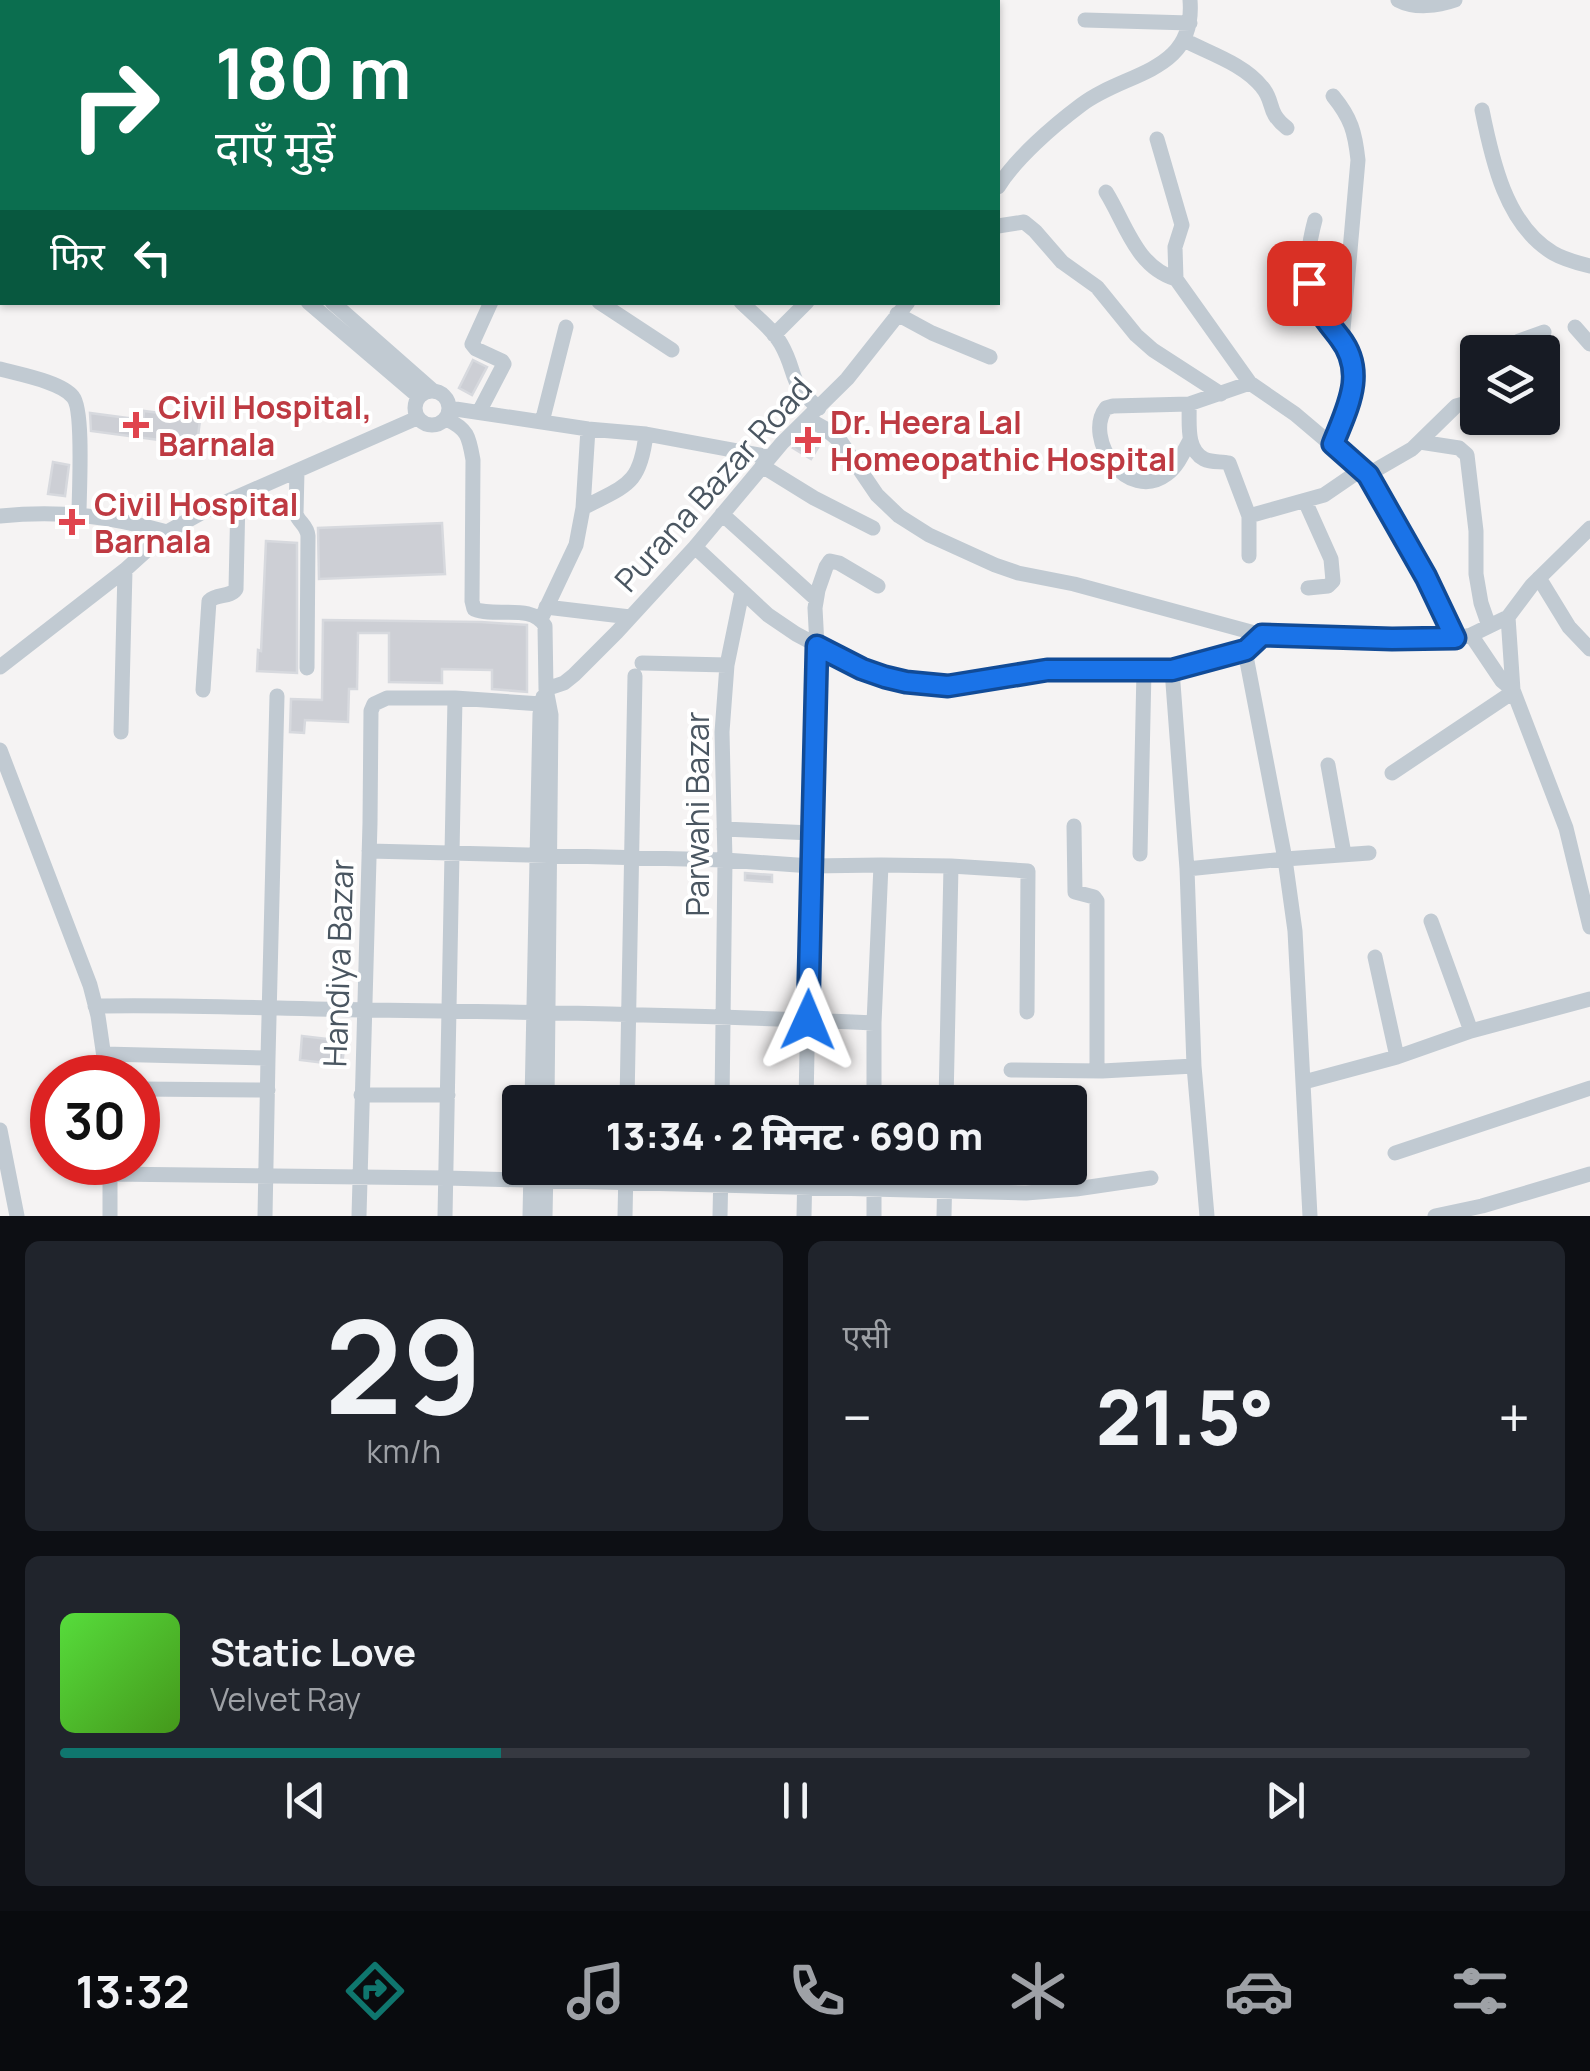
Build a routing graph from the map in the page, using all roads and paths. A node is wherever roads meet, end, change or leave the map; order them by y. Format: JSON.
{"nodes":[{"id":1,"x":1398,"y":0,"type":"edge"},
{"id":2,"x":1456,"y":0,"type":"edge"},
{"id":3,"x":1192,"y":7,"type":"edge"},
{"id":4,"x":1084,"y":20,"type":"dead end"},
{"id":5,"x":1184,"y":40,"type":"junction"},
{"id":6,"x":1332,"y":96,"type":"dead end"},
{"id":7,"x":1482,"y":110,"type":"dead end"},
{"id":8,"x":1287,"y":128,"type":"dead end"},
{"id":9,"x":1157,"y":139,"type":"dead end"},
{"id":10,"x":1000,"y":184,"type":"edge"},
{"id":11,"x":1106,"y":192,"type":"dead end"},
{"id":12,"x":1315,"y":220,"type":"dead end"},
{"id":13,"x":1000,"y":226,"type":"edge"},
{"id":14,"x":1590,"y":266,"type":"edge"},
{"id":15,"x":1176,"y":279,"type":"junction"},
{"id":16,"x":312,"y":305,"type":"edge"},
{"id":17,"x":335,"y":305,"type":"edge"},
{"id":18,"x":490,"y":305,"type":"edge"},
{"id":19,"x":604,"y":305,"type":"edge"},
{"id":20,"x":744,"y":305,"type":"edge"},
{"id":21,"x":805,"y":305,"type":"edge"},
{"id":22,"x":903,"y":308,"type":"edge"},
{"id":23,"x":566,"y":328,"type":"dead end"},
{"id":24,"x":1576,"y":328,"type":"dead end"},
{"id":25,"x":1544,"y":332,"type":"dead end"},
{"id":26,"x":774,"y":335,"type":"junction"},
{"id":27,"x":1536,"y":335,"type":"edge"},
{"id":28,"x":1342,"y":341,"type":"junction"},
{"id":29,"x":1590,"y":344,"type":"edge"},
{"id":30,"x":672,"y":350,"type":"dead end"},
{"id":31,"x":990,"y":357,"type":"dead end"},
{"id":32,"x":0,"y":369,"type":"edge"},
{"id":33,"x":1250,"y":383,"type":"junction"},
{"id":34,"x":425,"y":393,"type":"junction"},
{"id":35,"x":1221,"y":394,"type":"junction"},
{"id":36,"x":1189,"y":404,"type":"junction"},
{"id":37,"x":1460,"y":405,"type":"edge"},
{"id":38,"x":479,"y":412,"type":"junction"},
{"id":39,"x":813,"y":413,"type":"junction"},
{"id":40,"x":447,"y":414,"type":"junction"},
{"id":41,"x":417,"y":418,"type":"junction"},
{"id":42,"x":542,"y":422,"type":"junction"},
{"id":43,"x":588,"y":429,"type":"junction"},
{"id":44,"x":646,"y":434,"type":"junction"},
{"id":45,"x":1190,"y":440,"type":"junction"},
{"id":46,"x":1420,"y":442,"type":"junction"},
{"id":47,"x":1333,"y":444,"type":"junction"},
{"id":48,"x":766,"y":462,"type":"junction"},
{"id":49,"x":297,"y":471,"type":"junction"},
{"id":50,"x":1364,"y":472,"type":"junction"},
{"id":51,"x":238,"y":497,"type":"junction"},
{"id":52,"x":1306,"y":501,"type":"junction"},
{"id":53,"x":583,"y":508,"type":"junction"},
{"id":54,"x":79,"y":514,"type":"junction"},
{"id":55,"x":722,"y":514,"type":"junction"},
{"id":56,"x":0,"y":516,"type":"edge"},
{"id":57,"x":1248,"y":516,"type":"junction"},
{"id":58,"x":873,"y":528,"type":"dead end"},
{"id":59,"x":1590,"y":528,"type":"edge"},
{"id":60,"x":167,"y":532,"type":"junction"},
{"id":61,"x":695,"y":547,"type":"junction"},
{"id":62,"x":1249,"y":556,"type":"dead end"},
{"id":63,"x":125,"y":570,"type":"junction"},
{"id":64,"x":1540,"y":578,"type":"junction"},
{"id":65,"x":878,"y":586,"type":"dead end"},
{"id":66,"x":1308,"y":588,"type":"dead end"},
{"id":67,"x":742,"y":592,"type":"junction"},
{"id":68,"x":816,"y":600,"type":"junction"},
{"id":69,"x":544,"y":613,"type":"junction"},
{"id":70,"x":630,"y":617,"type":"junction"},
{"id":71,"x":1508,"y":617,"type":"junction"},
{"id":72,"x":1489,"y":626,"type":"junction"},
{"id":73,"x":1262,"y":635,"type":"junction"},
{"id":74,"x":1463,"y":636,"type":"junction"},
{"id":75,"x":817,"y":646,"type":"junction"},
{"id":76,"x":1590,"y":649,"type":"edge"},
{"id":77,"x":1246,"y":650,"type":"junction"},
{"id":78,"x":2,"y":659,"type":"edge"},
{"id":79,"x":728,"y":666,"type":"junction"},
{"id":80,"x":307,"y":668,"type":"dead end"},
{"id":81,"x":1144,"y":670,"type":"junction"},
{"id":82,"x":1172,"y":670,"type":"junction"},
{"id":83,"x":202,"y":690,"type":"dead end"},
{"id":84,"x":1513,"y":691,"type":"junction"},
{"id":85,"x":277,"y":696,"type":"dead end"},
{"id":86,"x":544,"y":696,"type":"junction"},
{"id":87,"x":455,"y":698,"type":"junction"},
{"id":88,"x":120,"y":732,"type":"dead end"},
{"id":89,"x":0,"y":750,"type":"edge"},
{"id":90,"x":1328,"y":764,"type":"dead end"},
{"id":91,"x":1392,"y":773,"type":"dead end"},
{"id":92,"x":1074,"y":826,"type":"dead end"},
{"id":93,"x":724,"y":829,"type":"junction"},
{"id":94,"x":812,"y":833,"type":"junction"},
{"id":95,"x":369,"y":851,"type":"junction"},
{"id":96,"x":1369,"y":853,"type":"dead end"},
{"id":97,"x":452,"y":854,"type":"junction"},
{"id":98,"x":1140,"y":854,"type":"dead end"},
{"id":99,"x":1344,"y":854,"type":"junction"},
{"id":100,"x":542,"y":856,"type":"junction"},
{"id":101,"x":631,"y":859,"type":"junction"},
{"id":102,"x":1285,"y":859,"type":"junction"},
{"id":103,"x":725,"y":860,"type":"junction"},
{"id":104,"x":810,"y":866,"type":"junction"},
{"id":105,"x":881,"y":866,"type":"junction"},
{"id":106,"x":951,"y":866,"type":"junction"},
{"id":107,"x":1188,"y":870,"type":"junction"},
{"id":108,"x":1432,"y":921,"type":"dead end"},
{"id":109,"x":1590,"y":927,"type":"edge"},
{"id":110,"x":1374,"y":957,"type":"dead end"},
{"id":111,"x":1590,"y":999,"type":"edge"},
{"id":112,"x":96,"y":1006,"type":"junction"},
{"id":113,"x":268,"y":1008,"type":"junction"},
{"id":114,"x":364,"y":1010,"type":"junction"},
{"id":115,"x":449,"y":1011,"type":"junction"},
{"id":116,"x":541,"y":1012,"type":"junction"},
{"id":117,"x":1027,"y":1012,"type":"dead end"},
{"id":118,"x":628,"y":1016,"type":"junction"},
{"id":119,"x":724,"y":1019,"type":"junction"},
{"id":120,"x":808,"y":1020,"type":"junction"},
{"id":121,"x":874,"y":1023,"type":"junction"},
{"id":122,"x":1471,"y":1031,"type":"junction"},
{"id":123,"x":104,"y":1054,"type":"joint"},
{"id":124,"x":1397,"y":1056,"type":"junction"},
{"id":125,"x":268,"y":1058,"type":"junction"},
{"id":126,"x":1194,"y":1066,"type":"junction"},
{"id":127,"x":1012,"y":1070,"type":"dead end"},
{"id":128,"x":1097,"y":1070,"type":"junction"},
{"id":129,"x":1304,"y":1082,"type":"junction"},
{"id":130,"x":534,"y":1085,"type":"edge"},
{"id":131,"x":546,"y":1085,"type":"edge"},
{"id":132,"x":626,"y":1085,"type":"edge"},
{"id":133,"x":722,"y":1085,"type":"edge"},
{"id":134,"x":806,"y":1085,"type":"edge"},
{"id":135,"x":874,"y":1085,"type":"edge"},
{"id":136,"x":946,"y":1085,"type":"edge"},
{"id":137,"x":1590,"y":1088,"type":"edge"},
{"id":138,"x":160,"y":1090,"type":"edge"},
{"id":139,"x":268,"y":1090,"type":"junction"},
{"id":140,"x":362,"y":1095,"type":"junction"},
{"id":141,"x":448,"y":1095,"type":"junction"},
{"id":142,"x":0,"y":1130,"type":"edge"},
{"id":143,"x":1395,"y":1152,"type":"dead end"},
{"id":144,"x":160,"y":1171,"type":"edge"},
{"id":145,"x":1590,"y":1174,"type":"edge"},
{"id":146,"x":265,"y":1176,"type":"junction"},
{"id":147,"x":359,"y":1176,"type":"junction"},
{"id":148,"x":502,"y":1176,"type":"edge"},
{"id":149,"x":446,"y":1178,"type":"junction"},
{"id":150,"x":1150,"y":1178,"type":"dead end"},
{"id":151,"x":110,"y":1185,"type":"edge"},
{"id":152,"x":536,"y":1185,"type":"edge"},
{"id":153,"x":540,"y":1185,"type":"edge"},
{"id":154,"x":626,"y":1185,"type":"edge"},
{"id":155,"x":711,"y":1185,"type":"edge"},
{"id":156,"x":804,"y":1185,"type":"edge"},
{"id":157,"x":874,"y":1185,"type":"edge"},
{"id":158,"x":944,"y":1185,"type":"edge"},
{"id":159,"x":720,"y":1186,"type":"junction"},
{"id":160,"x":804,"y":1189,"type":"junction"},
{"id":161,"x":874,"y":1191,"type":"junction"},
{"id":162,"x":944,"y":1191,"type":"junction"},
{"id":163,"x":16,"y":1216,"type":"edge"},
{"id":164,"x":110,"y":1216,"type":"edge"},
{"id":165,"x":265,"y":1216,"type":"edge"},
{"id":166,"x":358,"y":1216,"type":"edge"},
{"id":167,"x":446,"y":1216,"type":"edge"},
{"id":168,"x":530,"y":1216,"type":"edge"},
{"id":169,"x":545,"y":1216,"type":"edge"},
{"id":170,"x":624,"y":1216,"type":"edge"},
{"id":171,"x":720,"y":1216,"type":"edge"},
{"id":172,"x":804,"y":1216,"type":"edge"},
{"id":173,"x":874,"y":1216,"type":"edge"},
{"id":174,"x":944,"y":1216,"type":"edge"},
{"id":175,"x":1208,"y":1216,"type":"edge"},
{"id":176,"x":1310,"y":1216,"type":"edge"},
{"id":177,"x":1435,"y":1216,"type":"edge"}],
"edges":[{"from":1,"to":2,"type":"street"},
{"from":3,"to":4,"type":"street"},
{"from":3,"to":5,"type":"street"},
{"from":5,"to":8,"type":"street"},
{"from":5,"to":10,"type":"street"},
{"from":6,"to":28,"type":"street"},
{"from":7,"to":14,"type":"street"},
{"from":9,"to":15,"type":"street"},
{"from":11,"to":15,"type":"street"},
{"from":12,"to":28,"type":"street"},
{"from":13,"to":35,"type":"street"},
{"from":15,"to":33,"type":"street"},
{"from":16,"to":34,"type":"street"},
{"from":17,"to":34,"type":"street"},
{"from":18,"to":38,"type":"street"},
{"from":19,"to":30,"type":"street"},
{"from":20,"to":26,"type":"street"},
{"from":21,"to":26,"type":"street"},
{"from":22,"to":31,"type":"street"},
{"from":22,"to":39,"type":"street","name":"Purana Bazar Road"},
{"from":23,"to":42,"type":"street"},
{"from":24,"to":29,"type":"street"},
{"from":25,"to":27,"type":"street"},
{"from":26,"to":39,"type":"street"},
{"from":28,"to":47,"type":"street"},
{"from":32,"to":54,"type":"street"},
{"from":33,"to":35,"type":"street"},
{"from":33,"to":47,"type":"street"},
{"from":34,"to":40,"type":"street"},
{"from":34,"to":41,"type":"street"},
{"from":35,"to":36,"type":"street"},
{"from":36,"to":45,"type":"street"},
{"from":36,"to":45,"type":"street"},
{"from":37,"to":46,"type":"street"},
{"from":38,"to":40,"type":"street"},
{"from":38,"to":42,"type":"street"},
{"from":39,"to":48,"type":"street","name":"Purana Bazar Road"},
{"from":39,"to":73,"type":"street"},
{"from":40,"to":41,"type":"street"},
{"from":40,"to":69,"type":"street"},
{"from":41,"to":49,"type":"street"},
{"from":42,"to":43,"type":"street"},
{"from":43,"to":44,"type":"street"},
{"from":43,"to":53,"type":"street"},
{"from":44,"to":48,"type":"street"},
{"from":44,"to":53,"type":"street"},
{"from":45,"to":57,"type":"street"},
{"from":46,"to":50,"type":"street"},
{"from":46,"to":72,"type":"street"},
{"from":47,"to":50,"type":"street"},
{"from":48,"to":55,"type":"street","name":"Purana Bazar Road"},
{"from":48,"to":58,"type":"street"},
{"from":49,"to":51,"type":"street"},
{"from":49,"to":80,"type":"street"},
{"from":50,"to":52,"type":"street"},
{"from":50,"to":74,"type":"street"},
{"from":51,"to":60,"type":"street"},
{"from":51,"to":83,"type":"street"},
{"from":52,"to":57,"type":"street"},
{"from":52,"to":66,"type":"street"},
{"from":53,"to":69,"type":"street"},
{"from":54,"to":56,"type":"street"},
{"from":54,"to":60,"type":"street"},
{"from":55,"to":61,"type":"street","name":"Purana Bazar Road"},
{"from":55,"to":68,"type":"street"},
{"from":57,"to":62,"type":"street"},
{"from":59,"to":64,"type":"street"},
{"from":60,"to":63,"type":"street"},
{"from":61,"to":67,"type":"street"},
{"from":61,"to":70,"type":"street","name":"Purana Bazar Road"},
{"from":63,"to":78,"type":"street"},
{"from":63,"to":88,"type":"street"},
{"from":64,"to":71,"type":"street"},
{"from":64,"to":76,"type":"street"},
{"from":65,"to":68,"type":"street"},
{"from":67,"to":75,"type":"street"},
{"from":67,"to":79,"type":"street","name":"Parwahi Bazar"},
{"from":68,"to":75,"type":"street"},
{"from":69,"to":70,"type":"street"},
{"from":69,"to":86,"type":"street"},
{"from":70,"to":86,"type":"street","name":"Purana Bazar Road"},
{"from":71,"to":72,"type":"street"},
{"from":71,"to":84,"type":"street"},
{"from":72,"to":74,"type":"street"},
{"from":73,"to":74,"type":"street"},
{"from":73,"to":77,"type":"street"},
{"from":74,"to":84,"type":"street"},
{"from":75,"to":81,"type":"street"},
{"from":75,"to":94,"type":"street"},
{"from":77,"to":82,"type":"street"},
{"from":77,"to":102,"type":"street"},
{"from":79,"to":93,"type":"street","name":"Parwahi Bazar"},
{"from":79,"to":101,"type":"street"},
{"from":81,"to":82,"type":"street"},
{"from":81,"to":98,"type":"street"},
{"from":82,"to":107,"type":"street"},
{"from":84,"to":91,"type":"street"},
{"from":84,"to":109,"type":"street"},
{"from":85,"to":113,"type":"street"},
{"from":86,"to":87,"type":"street"},
{"from":86,"to":100,"type":"street"},
{"from":87,"to":95,"type":"street","name":"Handiya Bazar"},
{"from":87,"to":97,"type":"street"},
{"from":89,"to":112,"type":"street"},
{"from":90,"to":99,"type":"street"},
{"from":92,"to":128,"type":"street"},
{"from":93,"to":94,"type":"street"},
{"from":93,"to":103,"type":"street","name":"Parwahi Bazar"},
{"from":94,"to":104,"type":"street"},
{"from":95,"to":97,"type":"street"},
{"from":95,"to":114,"type":"street","name":"Handiya Bazar"},
{"from":96,"to":99,"type":"street"},
{"from":97,"to":100,"type":"street"},
{"from":97,"to":115,"type":"street"},
{"from":99,"to":102,"type":"street"},
{"from":100,"to":101,"type":"street"},
{"from":100,"to":116,"type":"street"},
{"from":101,"to":103,"type":"street"},
{"from":101,"to":118,"type":"street"},
{"from":102,"to":107,"type":"street"},
{"from":102,"to":129,"type":"street"},
{"from":103,"to":104,"type":"street"},
{"from":103,"to":119,"type":"street","name":"Parwahi Bazar"},
{"from":104,"to":105,"type":"street"},
{"from":104,"to":120,"type":"street"},
{"from":105,"to":106,"type":"street"},
{"from":105,"to":121,"type":"street"},
{"from":106,"to":117,"type":"street"},
{"from":106,"to":136,"type":"street"},
{"from":107,"to":126,"type":"street"},
{"from":108,"to":122,"type":"street"},
{"from":110,"to":124,"type":"street"},
{"from":111,"to":122,"type":"street"},
{"from":112,"to":113,"type":"street"},
{"from":112,"to":123,"type":"street"},
{"from":113,"to":114,"type":"street"},
{"from":113,"to":125,"type":"street"},
{"from":114,"to":115,"type":"street"},
{"from":114,"to":140,"type":"street","name":"Handiya Bazar"},
{"from":115,"to":116,"type":"street"},
{"from":115,"to":141,"type":"street"},
{"from":116,"to":118,"type":"street"},
{"from":116,"to":130,"type":"street"},
{"from":116,"to":131,"type":"street"},
{"from":118,"to":119,"type":"street"},
{"from":118,"to":132,"type":"street"},
{"from":119,"to":120,"type":"street"},
{"from":119,"to":133,"type":"street","name":"Parwahi Bazar"},
{"from":120,"to":121,"type":"street"},
{"from":120,"to":134,"type":"street"},
{"from":121,"to":135,"type":"street"},
{"from":122,"to":124,"type":"street"},
{"from":123,"to":125,"type":"street"},
{"from":124,"to":129,"type":"street"},
{"from":125,"to":139,"type":"street"},
{"from":126,"to":128,"type":"street"},
{"from":126,"to":175,"type":"street"},
{"from":127,"to":128,"type":"street"},
{"from":129,"to":176,"type":"street"},
{"from":137,"to":143,"type":"street"},
{"from":138,"to":139,"type":"street"},
{"from":139,"to":146,"type":"street"},
{"from":140,"to":141,"type":"street"},
{"from":140,"to":147,"type":"street","name":"Handiya Bazar"},
{"from":141,"to":149,"type":"street"},
{"from":142,"to":163,"type":"street"},
{"from":144,"to":146,"type":"street"},
{"from":145,"to":177,"type":"street"},
{"from":146,"to":147,"type":"street"},
{"from":146,"to":165,"type":"street"},
{"from":147,"to":149,"type":"street"},
{"from":147,"to":166,"type":"street","name":"Handiya Bazar"},
{"from":148,"to":149,"type":"street"},
{"from":149,"to":167,"type":"street"},
{"from":150,"to":162,"type":"street"},
{"from":151,"to":164,"type":"street"},
{"from":152,"to":168,"type":"street"},
{"from":153,"to":169,"type":"street"},
{"from":154,"to":170,"type":"street"},
{"from":155,"to":159,"type":"street"},
{"from":156,"to":160,"type":"street"},
{"from":157,"to":161,"type":"street"},
{"from":158,"to":162,"type":"street"},
{"from":159,"to":160,"type":"street"},
{"from":159,"to":171,"type":"street"},
{"from":160,"to":161,"type":"street"},
{"from":160,"to":172,"type":"street"},
{"from":161,"to":162,"type":"street"},
{"from":161,"to":173,"type":"street"},
{"from":162,"to":174,"type":"street"}]}
